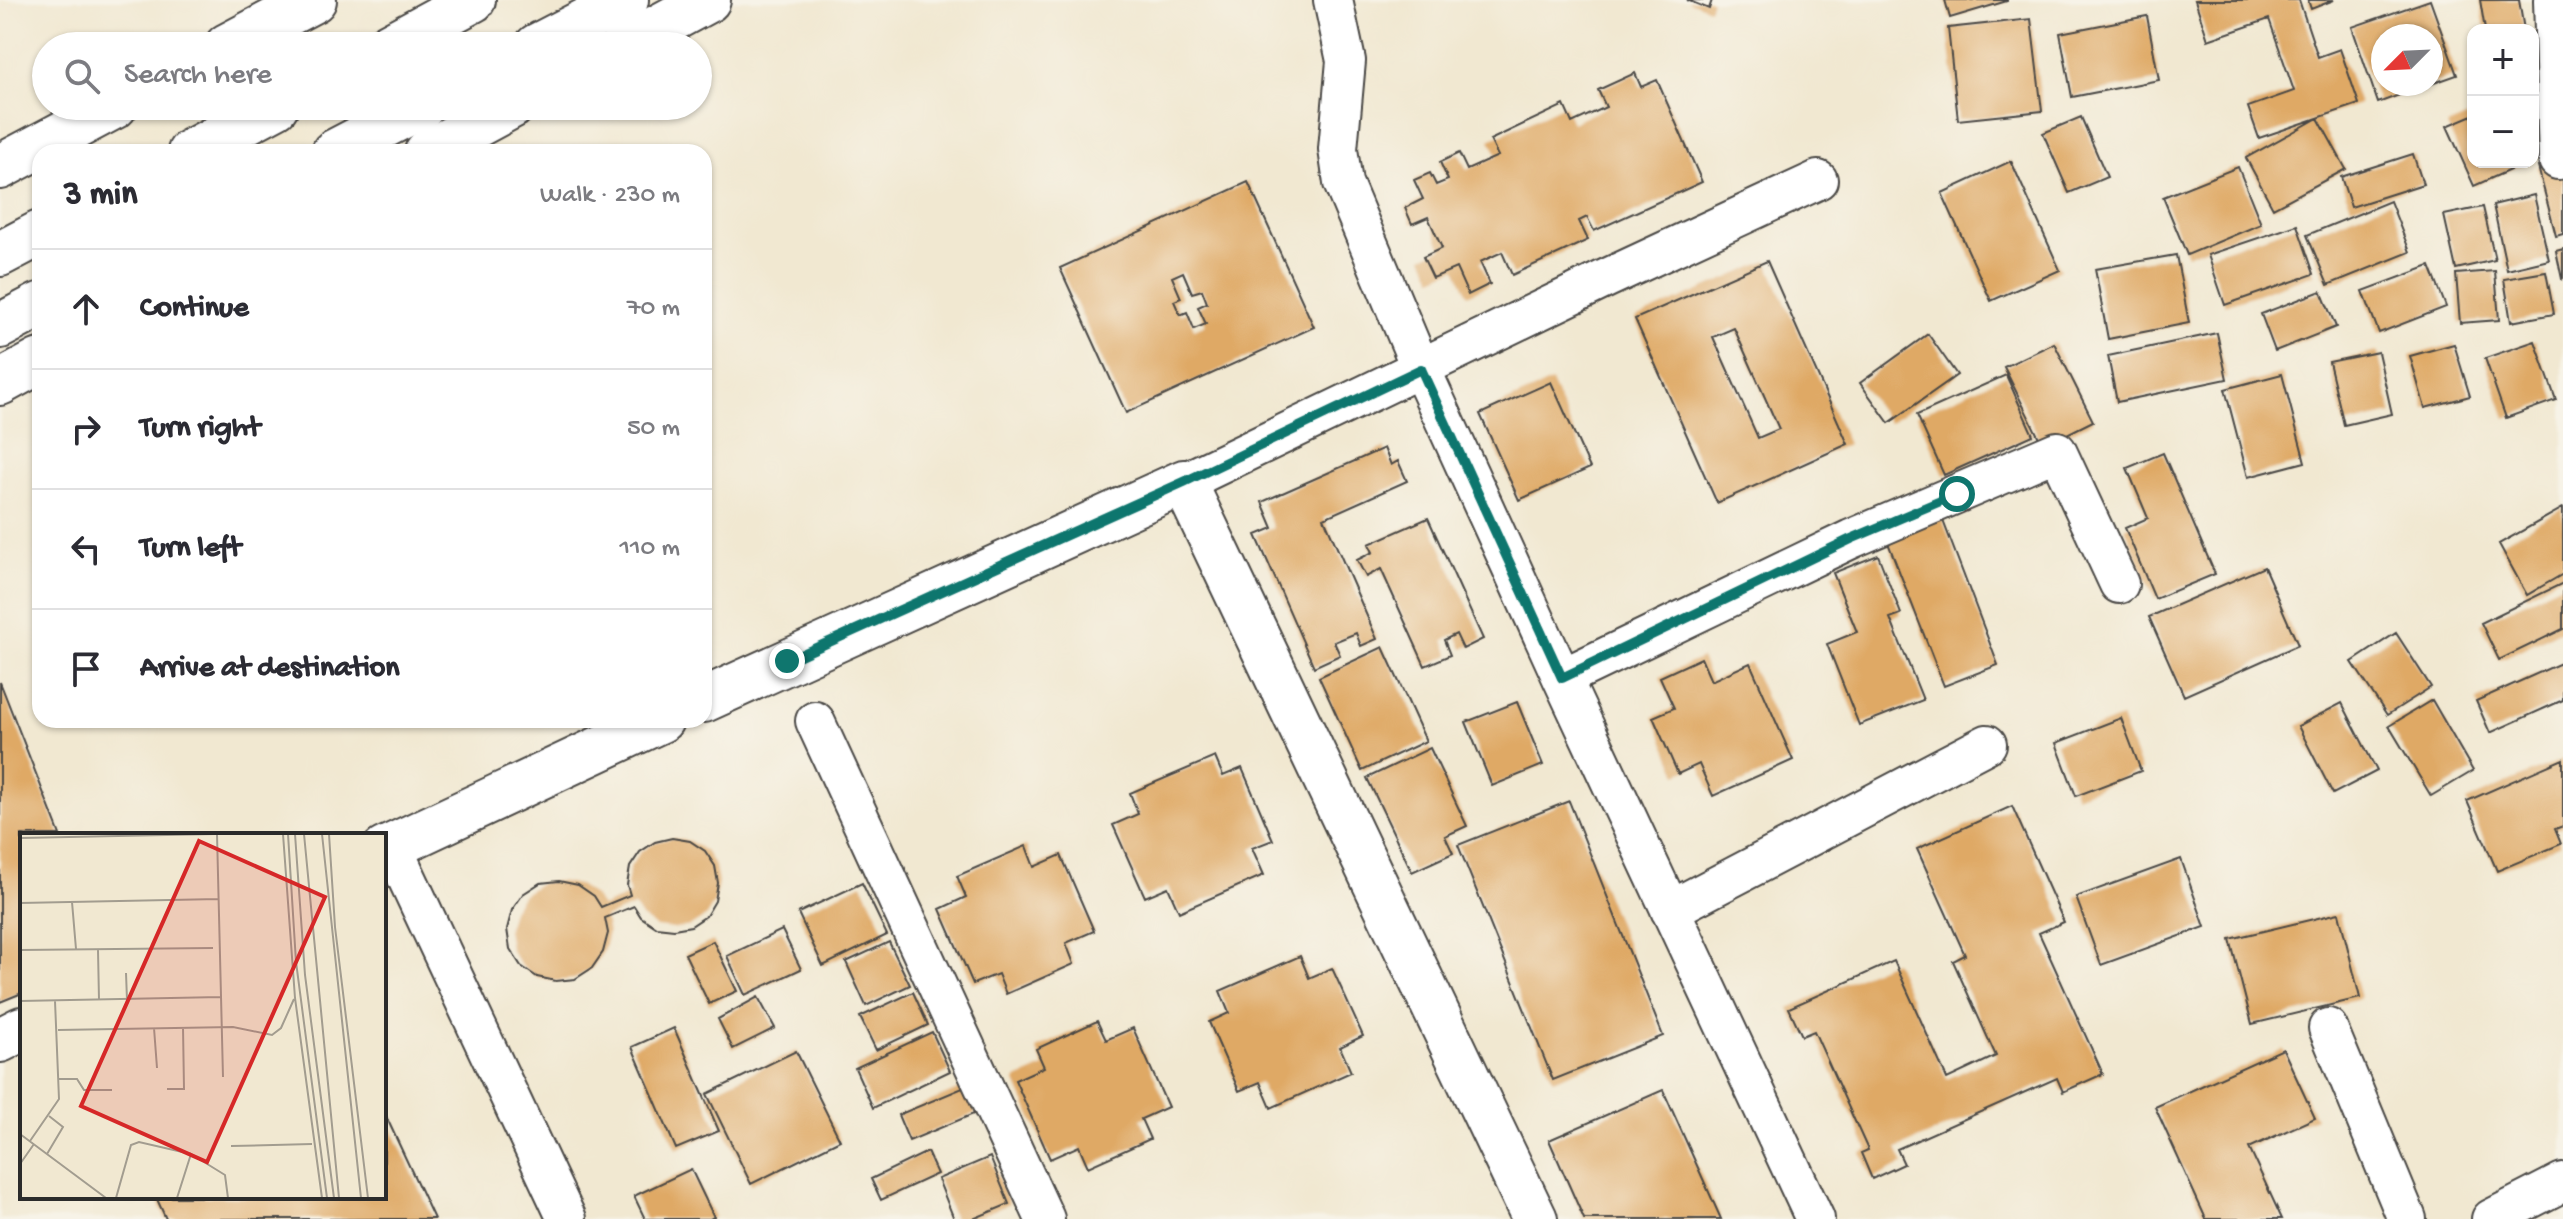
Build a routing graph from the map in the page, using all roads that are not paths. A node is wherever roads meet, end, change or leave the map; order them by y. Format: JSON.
{"nodes":[{"id":1,"x":314,"y":0,"type":"edge"},
{"id":2,"x":473,"y":0,"type":"edge"},
{"id":3,"x":626,"y":0,"type":"edge"},
{"id":4,"x":708,"y":0,"type":"edge"},
{"id":5,"x":1333,"y":0,"type":"edge"},
{"id":6,"x":2553,"y":0,"type":"edge"},
{"id":7,"x":253,"y":32,"type":"edge"},
{"id":8,"x":414,"y":32,"type":"edge"},
{"id":9,"x":564,"y":32,"type":"edge"},
{"id":10,"x":649,"y":32,"type":"edge"},
{"id":11,"x":89,"y":120,"type":"edge"},
{"id":12,"x":250,"y":120,"type":"edge"},
{"id":13,"x":395,"y":120,"type":"edge"},
{"id":14,"x":486,"y":120,"type":"edge"},
{"id":15,"x":43,"y":144,"type":"edge"},
{"id":16,"x":205,"y":144,"type":"edge"},
{"id":17,"x":349,"y":144,"type":"edge"},
{"id":18,"x":442,"y":144,"type":"edge"},
{"id":19,"x":32,"y":150,"type":"edge"},
{"id":20,"x":0,"y":167,"type":"edge"},
{"id":21,"x":2561,"y":169,"type":"edge"},
{"id":22,"x":1818,"y":180,"type":"dead end"},
{"id":23,"x":32,"y":237,"type":"edge"},
{"id":24,"x":0,"y":254,"type":"edge"},
{"id":25,"x":32,"y":309,"type":"edge"},
{"id":26,"x":0,"y":326,"type":"edge"},
{"id":27,"x":32,"y":365,"type":"edge"},
{"id":28,"x":1421,"y":369,"type":"junction"},
{"id":29,"x":0,"y":383,"type":"edge"},
{"id":30,"x":1184,"y":482,"type":"junction"},
{"id":31,"x":2119,"y":584,"type":"dead end"},
{"id":32,"x":1562,"y":678,"type":"junction"},
{"id":33,"x":712,"y":696,"type":"edge"},
{"id":34,"x":815,"y":721,"type":"dead end"},
{"id":35,"x":644,"y":728,"type":"edge"},
{"id":36,"x":1987,"y":744,"type":"dead end"},
{"id":37,"x":388,"y":848,"type":"edge"},
{"id":38,"x":1670,"y":910,"type":"junction"},
{"id":39,"x":2328,"y":1028,"type":"dead end"},
{"id":40,"x":20,"y":1030,"type":"edge"},
{"id":41,"x":0,"y":1040,"type":"edge"},
{"id":42,"x":2563,"y":1182,"type":"edge"},
{"id":43,"x":567,"y":1219,"type":"edge"},
{"id":44,"x":1045,"y":1219,"type":"edge"},
{"id":45,"x":1535,"y":1219,"type":"edge"},
{"id":46,"x":1815,"y":1219,"type":"edge"},
{"id":47,"x":2407,"y":1219,"type":"edge"},
{"id":48,"x":2491,"y":1219,"type":"edge"}],
"edges":[{"from":1,"to":7,"type":"main road"},
{"from":2,"to":8,"type":"main road"},
{"from":3,"to":9,"type":"main road"},
{"from":4,"to":10,"type":"main road"},
{"from":5,"to":28,"type":"street"},
{"from":6,"to":21,"type":"street"},
{"from":11,"to":15,"type":"main road"},
{"from":12,"to":16,"type":"main road"},
{"from":13,"to":17,"type":"main road"},
{"from":14,"to":18,"type":"main road"},
{"from":19,"to":20,"type":"main road"},
{"from":22,"to":28,"type":"street"},
{"from":23,"to":24,"type":"main road"},
{"from":25,"to":26,"type":"main road"},
{"from":27,"to":29,"type":"main road"},
{"from":28,"to":30,"type":"street"},
{"from":28,"to":32,"type":"street"},
{"from":30,"to":33,"type":"main road"},
{"from":30,"to":45,"type":"main road"},
{"from":31,"to":32,"type":"street"},
{"from":32,"to":38,"type":"street"},
{"from":34,"to":44,"type":"street"},
{"from":35,"to":37,"type":"main road"},
{"from":36,"to":38,"type":"street"},
{"from":37,"to":43,"type":"street"},
{"from":38,"to":46,"type":"street"},
{"from":39,"to":47,"type":"street"},
{"from":40,"to":41,"type":"main road"},
{"from":42,"to":48,"type":"street"}]}
